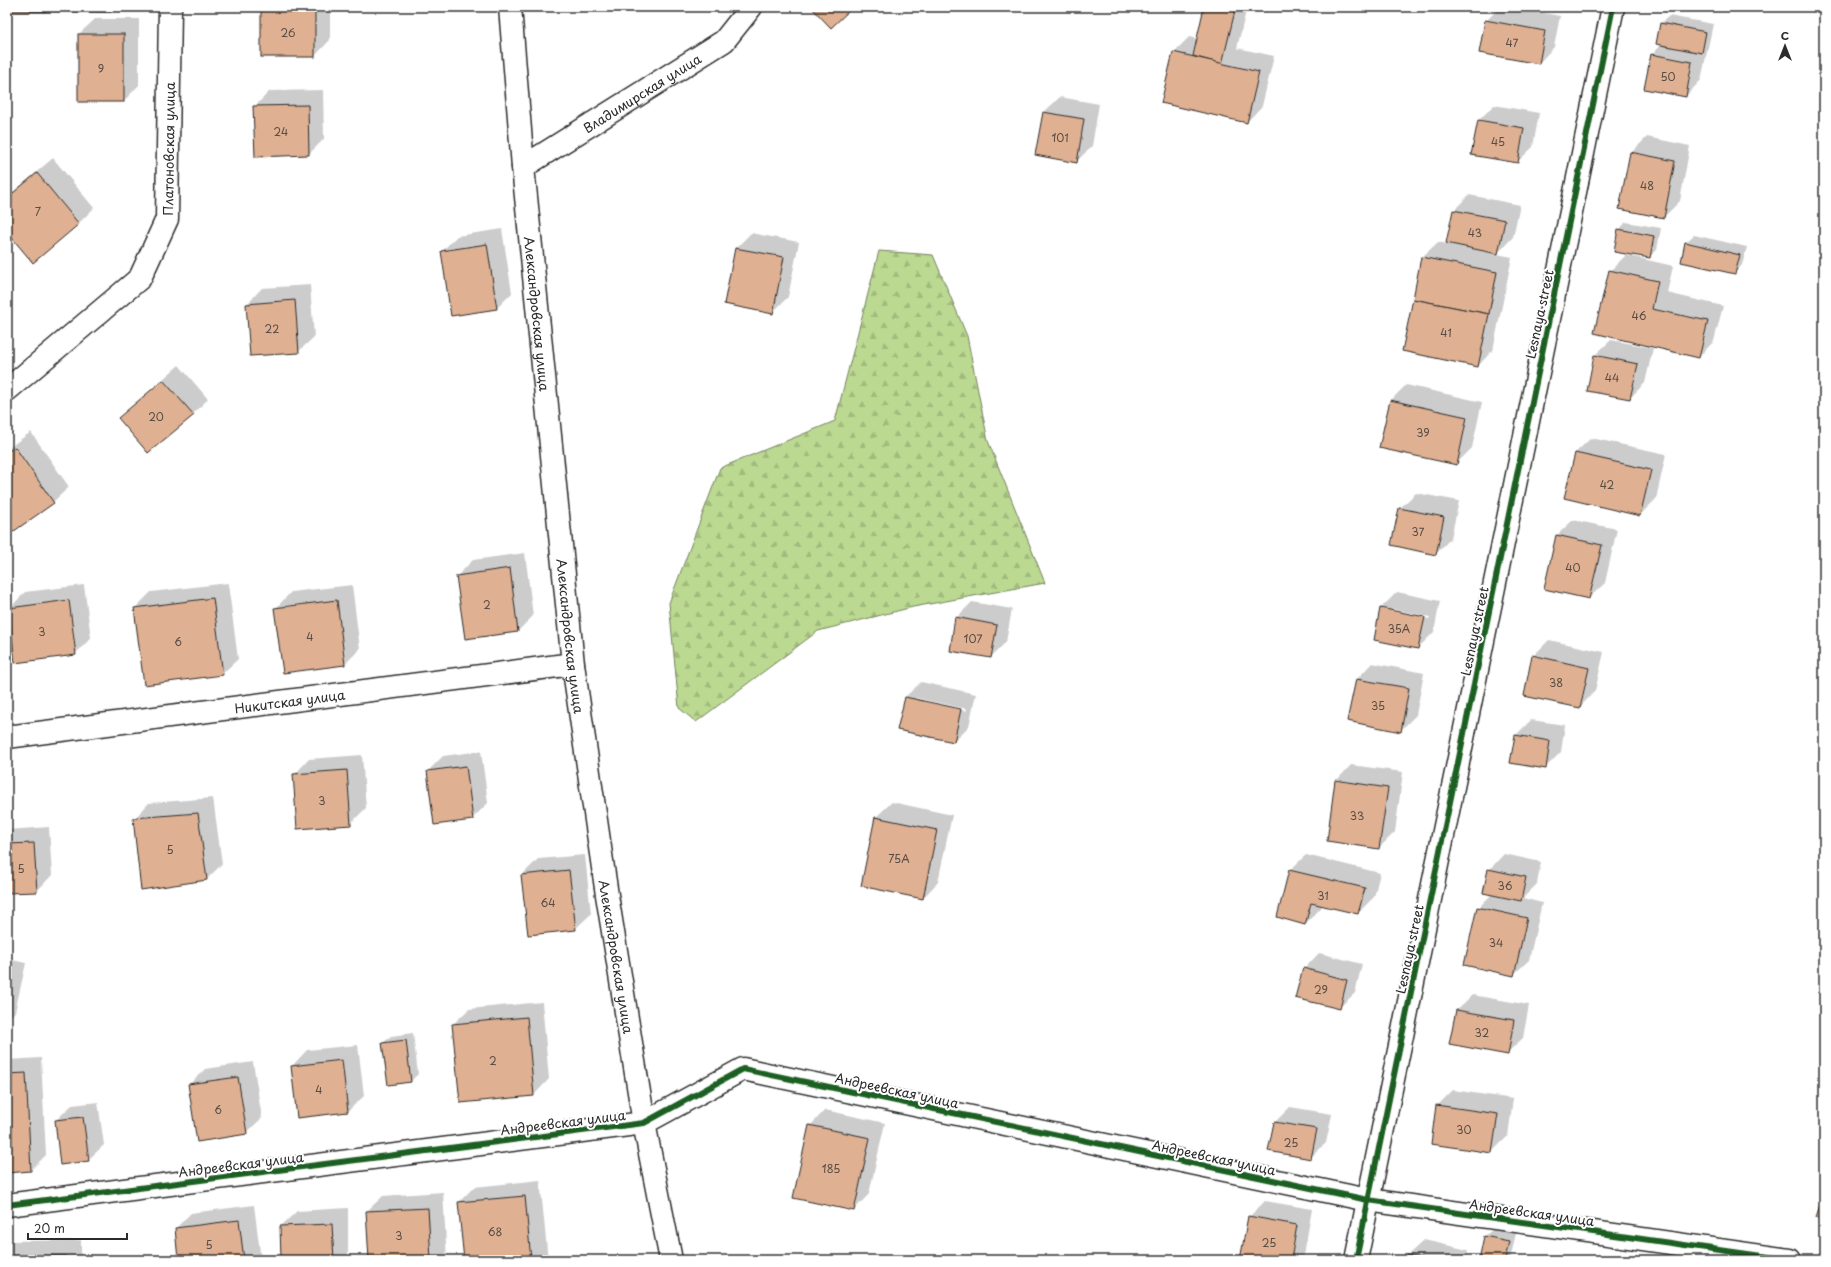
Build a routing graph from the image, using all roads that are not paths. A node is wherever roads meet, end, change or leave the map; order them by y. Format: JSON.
{"nodes":[{"id":1,"x":170,"y":7,"type":"edge"},
{"id":2,"x":510,"y":7,"type":"edge"},
{"id":3,"x":751,"y":7,"type":"edge"},
{"id":4,"x":1613,"y":7,"type":"edge"},
{"id":5,"x":523,"y":167,"type":"junction"},
{"id":6,"x":7,"y":390,"type":"edge"},
{"id":7,"x":573,"y":664,"type":"junction"},
{"id":8,"x":7,"y":737,"type":"edge"},
{"id":9,"x":644,"y":1123,"type":"junction"},
{"id":10,"x":1368,"y":1200,"type":"junction"},
{"id":11,"x":7,"y":1205,"type":"edge"},
{"id":12,"x":671,"y":1260,"type":"edge"},
{"id":13,"x":1356,"y":1260,"type":"edge"},
{"id":14,"x":1790,"y":1260,"type":"edge"}],
"edges":[{"from":1,"to":6,"type":"street","name":"Платоновская улица"},
{"from":2,"to":5,"type":"street","name":"Александровская улица"},
{"from":3,"to":5,"type":"street","name":"Владимирская улица"},
{"from":4,"to":10,"type":"street","name":"Lesnaya street"},
{"from":5,"to":7,"type":"street","name":"Александровская улица"},
{"from":7,"to":8,"type":"street","name":"Никитская улица"},
{"from":7,"to":9,"type":"street","name":"Александровская улица"},
{"from":9,"to":10,"type":"street","name":"Андреевская улица"},
{"from":9,"to":11,"type":"street","name":"Андреевская улица"},
{"from":9,"to":12,"type":"street","name":"Александровская улица"},
{"from":10,"to":13,"type":"street","name":"Lesnaya street"},
{"from":10,"to":14,"type":"street","name":"Андреевская улица"}]}
